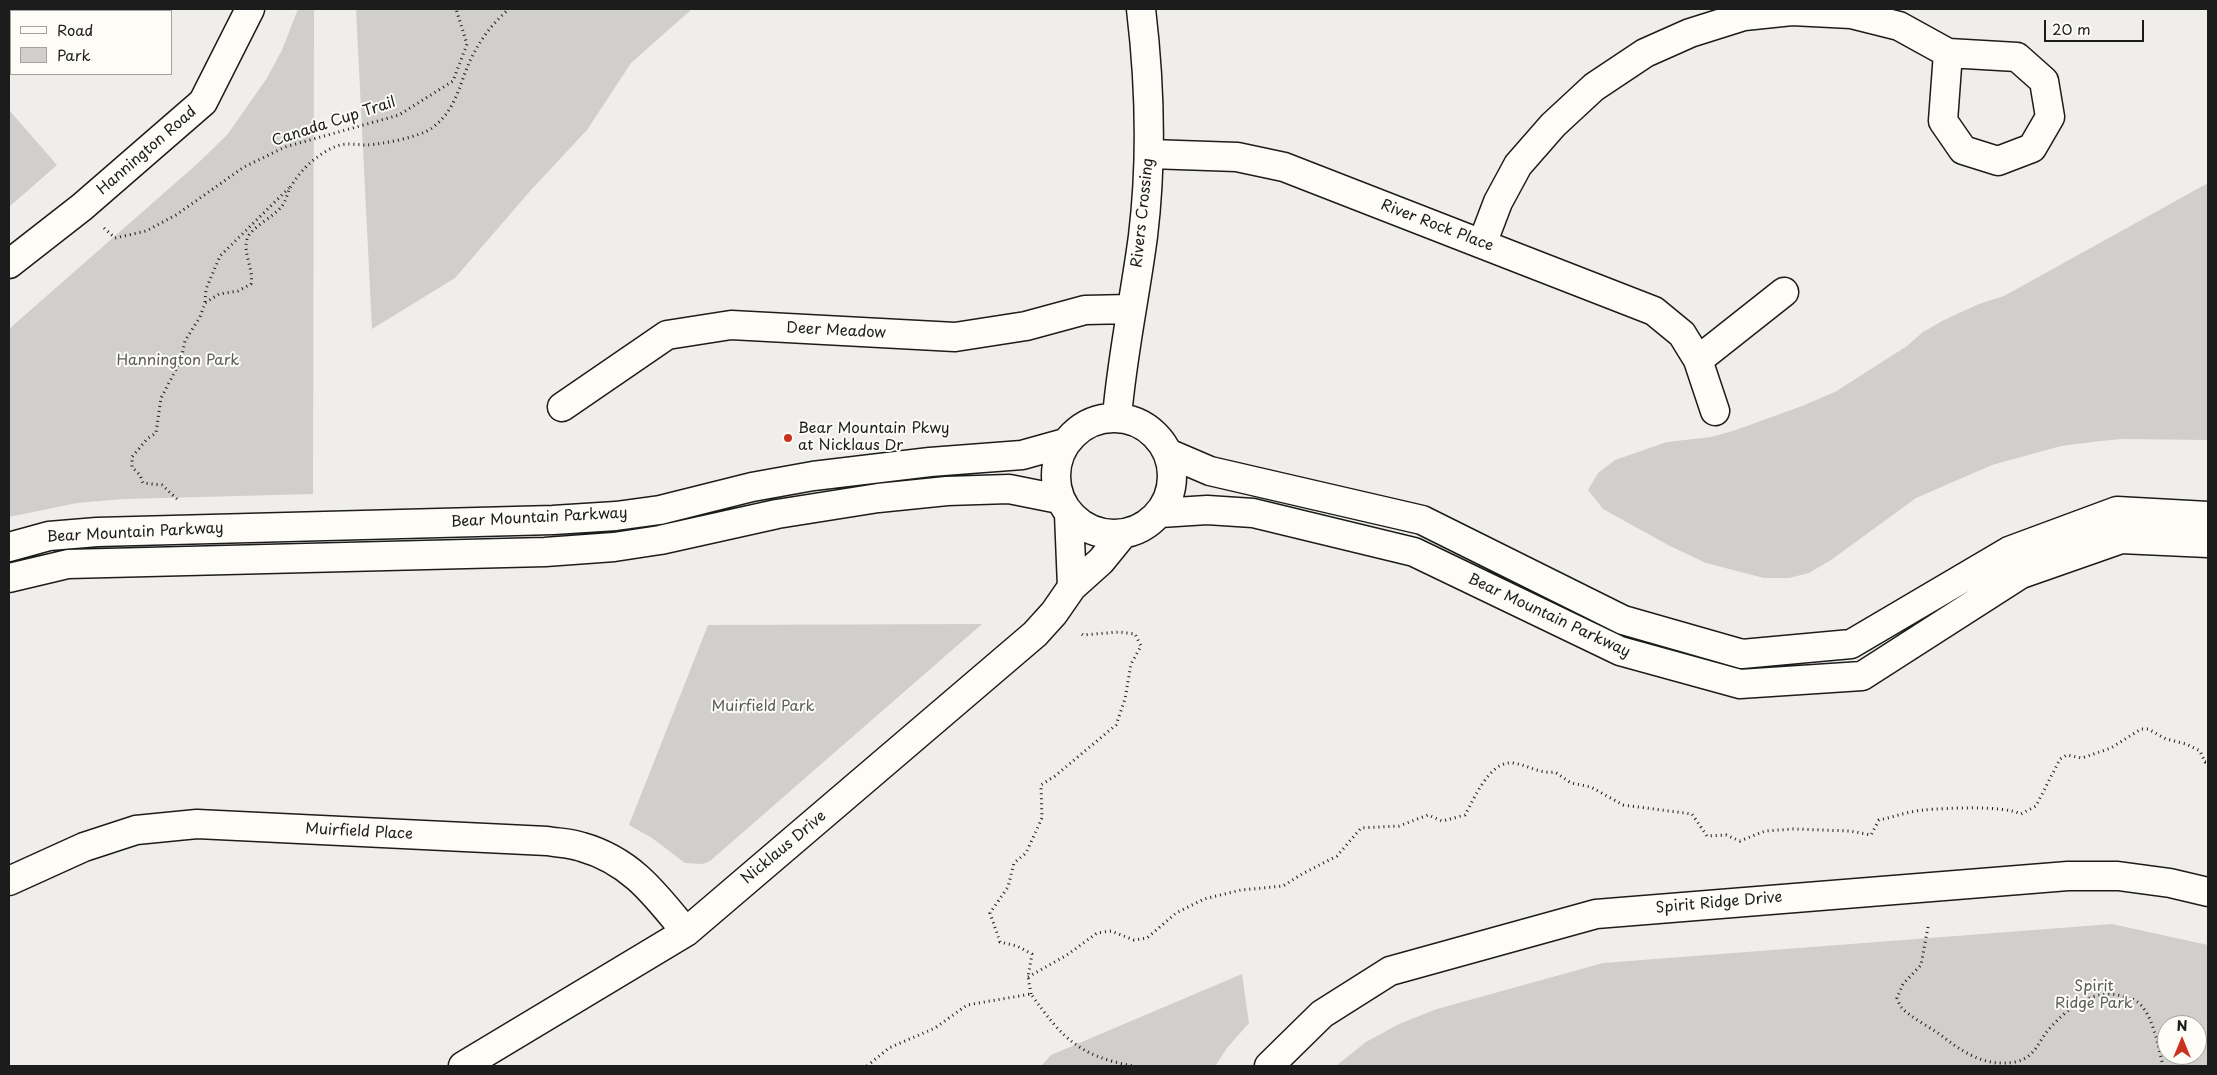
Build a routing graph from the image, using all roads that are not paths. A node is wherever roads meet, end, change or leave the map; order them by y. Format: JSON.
{"nodes":[{"id":1,"x":250,"y":9,"type":"edge"},
{"id":2,"x":1141,"y":9,"type":"edge"},
{"id":3,"x":1948,"y":53,"type":"junction"},
{"id":4,"x":1150,"y":154,"type":"junction"},
{"id":5,"x":1482,"y":244,"type":"junction"},
{"id":6,"x":9,"y":264,"type":"edge"},
{"id":7,"x":1784,"y":292,"type":"dead end"},
{"id":8,"x":1130,"y":309,"type":"junction"},
{"id":9,"x":1698,"y":360,"type":"junction"},
{"id":10,"x":562,"y":407,"type":"dead end"},
{"id":11,"x":1715,"y":411,"type":"dead end"},
{"id":12,"x":1117,"y":417,"type":"junction"},
{"id":13,"x":1065,"y":443,"type":"junction"},
{"id":14,"x":1168,"y":453,"type":"junction"},
{"id":15,"x":1064,"y":507,"type":"junction"},
{"id":16,"x":1160,"y":513,"type":"junction"},
{"id":17,"x":2208,"y":516,"type":"edge"},
{"id":18,"x":1123,"y":534,"type":"junction"},
{"id":19,"x":2208,"y":543,"type":"edge"},
{"id":20,"x":9,"y":547,"type":"edge"},
{"id":21,"x":9,"y":578,"type":"edge"},
{"id":22,"x":1072,"y":587,"type":"junction"},
{"id":23,"x":9,"y":881,"type":"edge"},
{"id":24,"x":2208,"y":892,"type":"edge"},
{"id":25,"x":686,"y":932,"type":"junction"},
{"id":26,"x":463,"y":1066,"type":"edge"},
{"id":27,"x":1269,"y":1066,"type":"edge"}],
"edges":[{"from":1,"to":6,"type":"street","name":"Hannington Road"},
{"from":2,"to":4,"type":"street","name":"Rivers Crossing"},
{"from":3,"to":3,"type":"street"},
{"from":3,"to":5,"type":"street"},
{"from":4,"to":5,"type":"street","name":"River Rock Place"},
{"from":4,"to":8,"type":"street","name":"Rivers Crossing"},
{"from":5,"to":9,"type":"street","name":"River Rock Place"},
{"from":7,"to":9,"type":"street"},
{"from":8,"to":10,"type":"street","name":"Deer Meadow"},
{"from":8,"to":12,"type":"street","name":"Rivers Crossing"},
{"from":9,"to":11,"type":"street","name":"River Rock Place"},
{"from":12,"to":13,"type":"street"},
{"from":12,"to":14,"type":"street"},
{"from":13,"to":15,"type":"street"},
{"from":13,"to":20,"type":"street","name":"Bear Mountain Parkway"},
{"from":14,"to":16,"type":"street"},
{"from":14,"to":17,"type":"street","name":"Bear Mountain Parkway"},
{"from":15,"to":18,"type":"street"},
{"from":15,"to":21,"type":"street","name":"Bear Mountain Parkway"},
{"from":15,"to":22,"type":"street"},
{"from":16,"to":18,"type":"street"},
{"from":16,"to":19,"type":"street","name":"Bear Mountain Parkway"},
{"from":18,"to":22,"type":"street","name":"Nicklaus Drive"},
{"from":22,"to":25,"type":"street","name":"Nicklaus Drive"},
{"from":23,"to":25,"type":"street","name":"Muirfield Place"},
{"from":24,"to":27,"type":"street","name":"Spirit Ridge Drive"},
{"from":25,"to":26,"type":"street","name":"Nicklaus Drive"}]}
